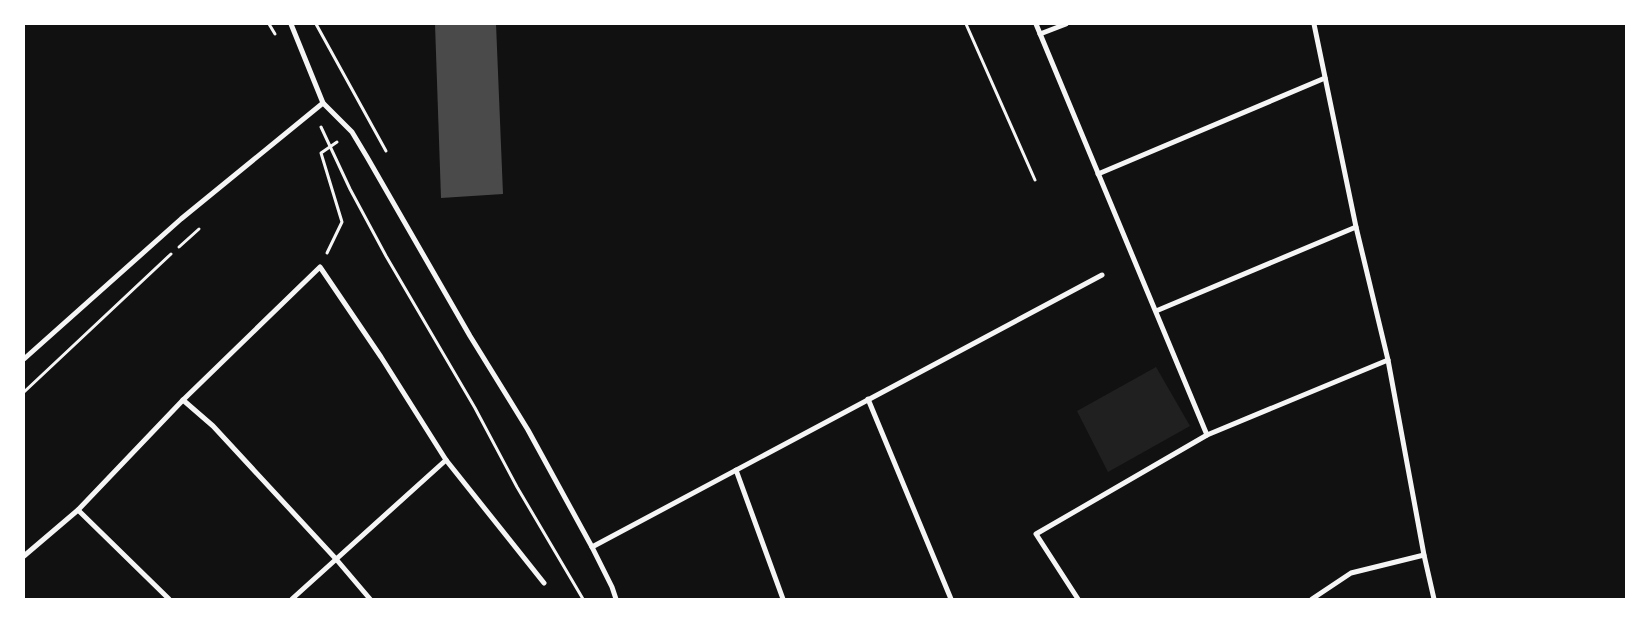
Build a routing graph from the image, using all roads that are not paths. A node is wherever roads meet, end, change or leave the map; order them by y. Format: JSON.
{"nodes":[{"id":1,"x":291,"y":24,"type":"edge"},
{"id":2,"x":1036,"y":24,"type":"edge"},
{"id":3,"x":1066,"y":24,"type":"edge"},
{"id":4,"x":1314,"y":24,"type":"edge"},
{"id":5,"x":1040,"y":34,"type":"junction"},
{"id":6,"x":1325,"y":78,"type":"junction"},
{"id":7,"x":323,"y":103,"type":"junction"},
{"id":8,"x":1098,"y":174,"type":"junction"},
{"id":9,"x":1356,"y":227,"type":"junction"},
{"id":10,"x":1102,"y":275,"type":"dead end"},
{"id":11,"x":1156,"y":311,"type":"junction"},
{"id":12,"x":24,"y":359,"type":"edge"},
{"id":13,"x":1388,"y":360,"type":"junction"},
{"id":14,"x":868,"y":399,"type":"junction"},
{"id":15,"x":183,"y":400,"type":"junction"},
{"id":16,"x":1208,"y":435,"type":"junction"},
{"id":17,"x":446,"y":460,"type":"junction"},
{"id":18,"x":736,"y":470,"type":"junction"},
{"id":19,"x":78,"y":510,"type":"junction"},
{"id":20,"x":592,"y":547,"type":"junction"},
{"id":21,"x":1424,"y":555,"type":"junction"},
{"id":22,"x":24,"y":556,"type":"edge"},
{"id":23,"x":336,"y":559,"type":"junction"},
{"id":24,"x":544,"y":583,"type":"dead end"},
{"id":25,"x":169,"y":599,"type":"edge"},
{"id":26,"x":292,"y":599,"type":"edge"},
{"id":27,"x":370,"y":599,"type":"edge"},
{"id":28,"x":616,"y":599,"type":"edge"},
{"id":29,"x":783,"y":599,"type":"edge"},
{"id":30,"x":950,"y":599,"type":"edge"},
{"id":31,"x":1078,"y":599,"type":"edge"},
{"id":32,"x":1312,"y":599,"type":"edge"},
{"id":33,"x":1434,"y":599,"type":"edge"}],
"edges":[{"from":1,"to":7,"type":"street"},
{"from":2,"to":5,"type":"street"},
{"from":3,"to":5,"type":"street"},
{"from":4,"to":6,"type":"street"},
{"from":5,"to":8,"type":"street"},
{"from":6,"to":8,"type":"street"},
{"from":6,"to":9,"type":"street"},
{"from":7,"to":12,"type":"street"},
{"from":7,"to":20,"type":"street"},
{"from":8,"to":11,"type":"street"},
{"from":9,"to":11,"type":"street"},
{"from":9,"to":13,"type":"street"},
{"from":10,"to":14,"type":"street"},
{"from":11,"to":16,"type":"street"},
{"from":13,"to":16,"type":"street"},
{"from":13,"to":21,"type":"street"},
{"from":14,"to":18,"type":"street"},
{"from":14,"to":30,"type":"street"},
{"from":15,"to":17,"type":"street"},
{"from":15,"to":19,"type":"street"},
{"from":15,"to":23,"type":"street"},
{"from":16,"to":31,"type":"street"},
{"from":17,"to":23,"type":"street"},
{"from":17,"to":24,"type":"street"},
{"from":18,"to":20,"type":"street"},
{"from":18,"to":29,"type":"street"},
{"from":19,"to":22,"type":"street"},
{"from":19,"to":25,"type":"street"},
{"from":20,"to":28,"type":"street"},
{"from":21,"to":32,"type":"street"},
{"from":21,"to":33,"type":"street"},
{"from":23,"to":26,"type":"street"},
{"from":23,"to":27,"type":"street"}]}
